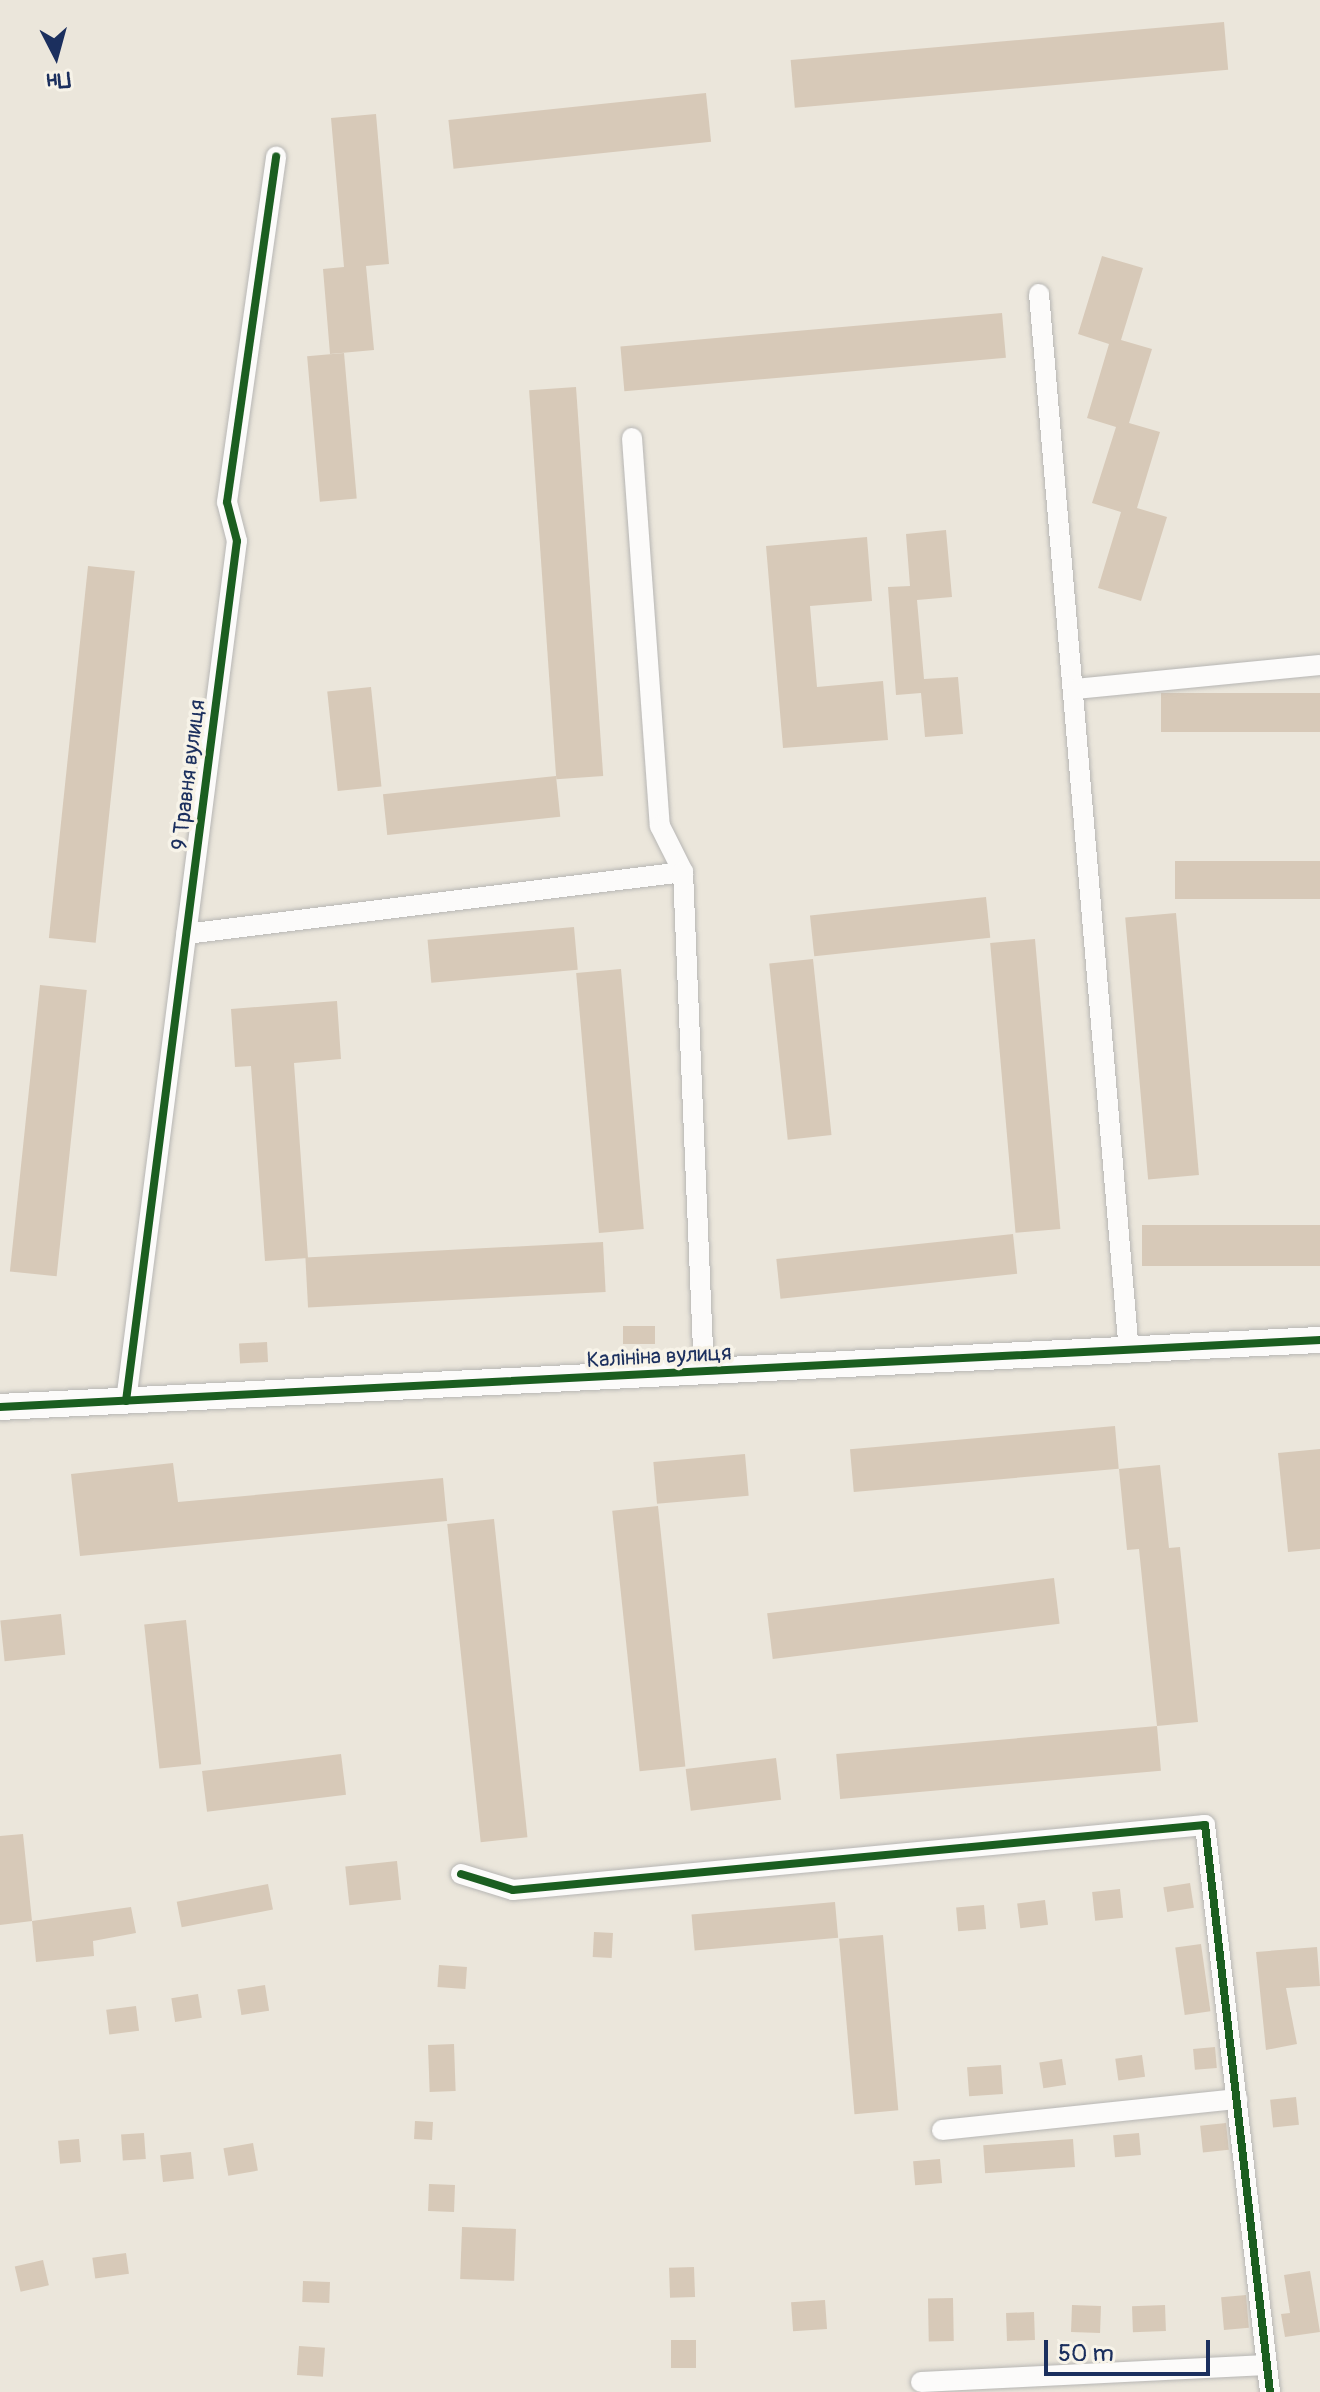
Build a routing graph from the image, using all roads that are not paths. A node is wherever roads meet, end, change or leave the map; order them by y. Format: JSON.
{"nodes":[{"id":1,"x":276,"y":156,"type":"dead end"},
{"id":2,"x":1039,"y":294,"type":"dead end"},
{"id":3,"x":632,"y":438,"type":"dead end"},
{"id":4,"x":1320,"y":665,"type":"edge"},
{"id":5,"x":1075,"y":689,"type":"junction"},
{"id":6,"x":683,"y":872,"type":"junction"},
{"id":7,"x":186,"y":934,"type":"junction"},
{"id":8,"x":1320,"y":1340,"type":"edge"},
{"id":9,"x":1129,"y":1352,"type":"junction"},
{"id":10,"x":704,"y":1373,"type":"junction"},
{"id":11,"x":126,"y":1401,"type":"junction"},
{"id":12,"x":0,"y":1407,"type":"edge"},
{"id":13,"x":461,"y":1874,"type":"dead end"},
{"id":14,"x":1237,"y":2099,"type":"junction"},
{"id":15,"x":942,"y":2130,"type":"dead end"},
{"id":16,"x":1267,"y":2365,"type":"junction"},
{"id":17,"x":921,"y":2382,"type":"dead end"},
{"id":18,"x":1270,"y":2392,"type":"edge"}],
"edges":[{"from":1,"to":7,"type":"street","name":"9 Травня вулиця"},
{"from":2,"to":5,"type":"street"},
{"from":3,"to":6,"type":"street"},
{"from":4,"to":5,"type":"street"},
{"from":5,"to":9,"type":"street"},
{"from":6,"to":7,"type":"street"},
{"from":6,"to":10,"type":"street"},
{"from":7,"to":11,"type":"street","name":"9 Травня вулиця"},
{"from":8,"to":9,"type":"street","name":"Калініна вулиця"},
{"from":9,"to":10,"type":"street","name":"Калініна вулиця"},
{"from":10,"to":11,"type":"street","name":"Калініна вулиця"},
{"from":11,"to":12,"type":"street","name":"Калініна вулиця"},
{"from":13,"to":14,"type":"street"},
{"from":14,"to":15,"type":"street"},
{"from":14,"to":16,"type":"street"},
{"from":16,"to":17,"type":"street"},
{"from":16,"to":18,"type":"street"}]}
